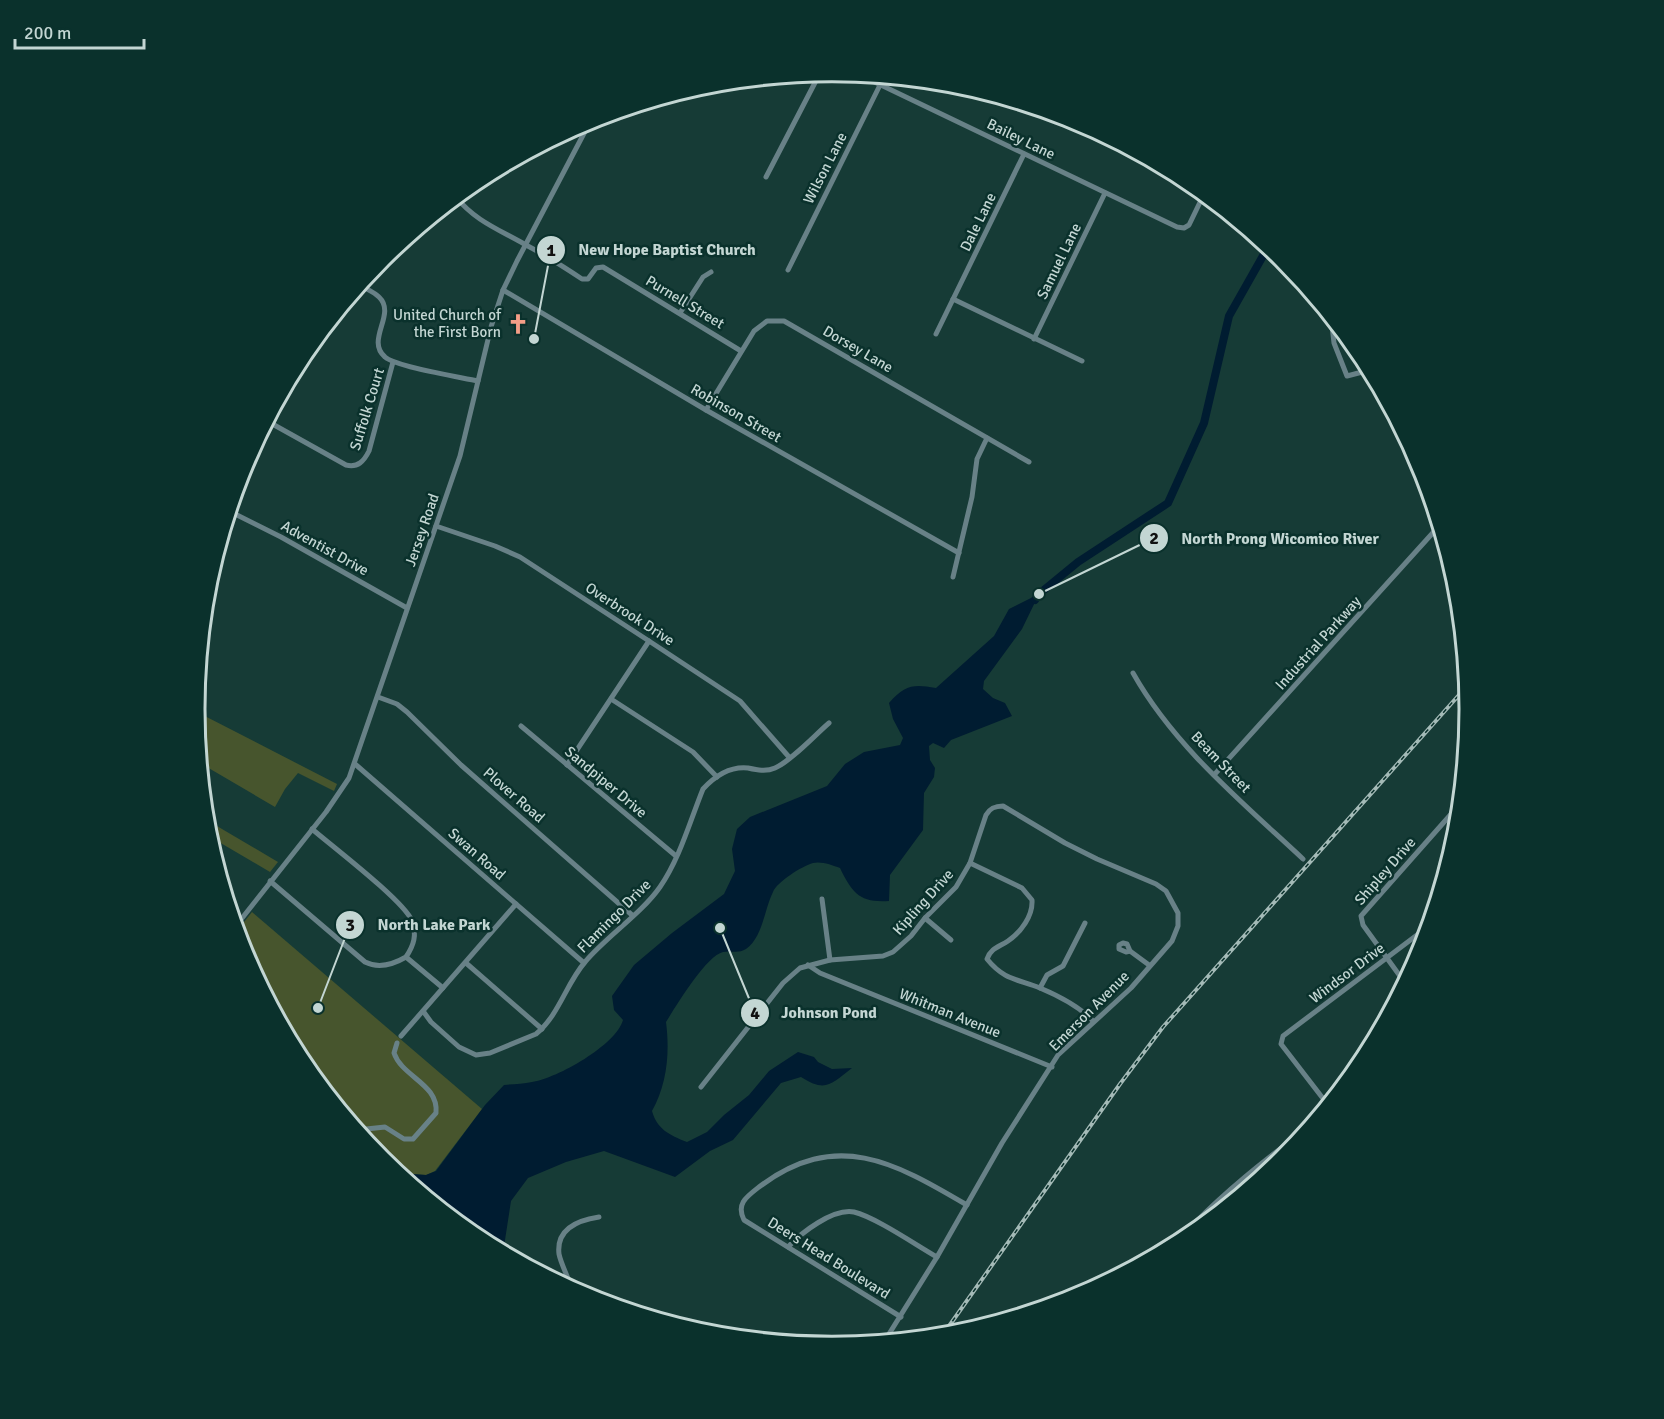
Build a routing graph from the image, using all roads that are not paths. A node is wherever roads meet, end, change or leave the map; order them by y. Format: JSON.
{"nodes":[{"id":1,"x":815,"y":83,"type":"edge"},
{"id":2,"x":881,"y":85,"type":"joint"},
{"id":3,"x":584,"y":134,"type":"edge"},
{"id":4,"x":1024,"y":154,"type":"junction"},
{"id":5,"x":766,"y":177,"type":"dead end"},
{"id":6,"x":1105,"y":193,"type":"junction"},
{"id":7,"x":1200,"y":202,"type":"edge"},
{"id":8,"x":462,"y":204,"type":"edge"},
{"id":9,"x":526,"y":245,"type":"junction"},
{"id":10,"x":788,"y":270,"type":"dead end"},
{"id":11,"x":711,"y":272,"type":"dead end"},
{"id":12,"x":367,"y":289,"type":"edge"},
{"id":13,"x":503,"y":290,"type":"junction"},
{"id":14,"x":953,"y":299,"type":"junction"},
{"id":15,"x":680,"y":313,"type":"junction"},
{"id":16,"x":1332,"y":333,"type":"edge"},
{"id":17,"x":936,"y":334,"type":"dead end"},
{"id":18,"x":1034,"y":339,"type":"junction"},
{"id":19,"x":741,"y":351,"type":"junction"},
{"id":20,"x":1082,"y":361,"type":"dead end"},
{"id":21,"x":393,"y":362,"type":"junction"},
{"id":22,"x":1360,"y":373,"type":"edge"},
{"id":23,"x":478,"y":381,"type":"junction"},
{"id":24,"x":706,"y":410,"type":"junction"},
{"id":25,"x":274,"y":425,"type":"edge"},
{"id":26,"x":987,"y":438,"type":"junction"},
{"id":27,"x":1029,"y":462,"type":"dead end"},
{"id":28,"x":236,"y":514,"type":"edge"},
{"id":29,"x":436,"y":526,"type":"junction"},
{"id":30,"x":1433,"y":532,"type":"edge"},
{"id":31,"x":959,"y":553,"type":"junction"},
{"id":32,"x":953,"y":577,"type":"dead end"},
{"id":33,"x":407,"y":608,"type":"junction"},
{"id":34,"x":649,"y":641,"type":"junction"},
{"id":35,"x":1133,"y":673,"type":"dead end"},
{"id":36,"x":378,"y":697,"type":"junction"},
{"id":37,"x":611,"y":699,"type":"junction"},
{"id":38,"x":829,"y":723,"type":"dead end"},
{"id":39,"x":521,"y":726,"type":"dead end"},
{"id":40,"x":789,"y":758,"type":"junction"},
{"id":41,"x":355,"y":764,"type":"junction"},
{"id":42,"x":567,"y":765,"type":"junction"},
{"id":43,"x":1214,"y":775,"type":"junction"},
{"id":44,"x":717,"y":777,"type":"junction"},
{"id":45,"x":998,"y":806,"type":"joint"},
{"id":46,"x":1450,"y":816,"type":"edge"},
{"id":47,"x":312,"y":829,"type":"junction"},
{"id":48,"x":676,"y":856,"type":"junction"},
{"id":49,"x":1303,"y":859,"type":"dead end"},
{"id":50,"x":970,"y":863,"type":"junction"},
{"id":51,"x":270,"y":881,"type":"junction"},
{"id":52,"x":822,"y":899,"type":"dead end"},
{"id":53,"x":516,"y":904,"type":"junction"},
{"id":54,"x":632,"y":915,"type":"junction"},
{"id":55,"x":925,"y":918,"type":"junction"},
{"id":56,"x":241,"y":919,"type":"edge"},
{"id":57,"x":1085,"y":923,"type":"dead end"},
{"id":58,"x":1416,"y":936,"type":"edge"},
{"id":59,"x":951,"y":940,"type":"dead end"},
{"id":60,"x":1130,"y":951,"type":"dead end"},
{"id":61,"x":406,"y":957,"type":"junction"},
{"id":62,"x":1387,"y":958,"type":"junction"},
{"id":63,"x":830,"y":960,"type":"junction"},
{"id":64,"x":466,"y":963,"type":"junction"},
{"id":65,"x":584,"y":963,"type":"junction"},
{"id":66,"x":808,"y":965,"type":"junction"},
{"id":67,"x":1149,"y":965,"type":"junction"},
{"id":68,"x":1399,"y":975,"type":"edge"},
{"id":69,"x":443,"y":988,"type":"junction"},
{"id":70,"x":1040,"y":988,"type":"junction"},
{"id":71,"x":423,"y":1011,"type":"junction"},
{"id":72,"x":1093,"y":1021,"type":"junction"},
{"id":73,"x":542,"y":1029,"type":"junction"},
{"id":74,"x":401,"y":1036,"type":"dead end"},
{"id":75,"x":397,"y":1042,"type":"dead end"},
{"id":76,"x":1052,"y":1067,"type":"junction"},
{"id":77,"x":701,"y":1087,"type":"dead end"},
{"id":78,"x":1323,"y":1099,"type":"edge"},
{"id":79,"x":366,"y":1129,"type":"edge"},
{"id":80,"x":1261,"y":1166,"type":"edge"},
{"id":81,"x":967,"y":1204,"type":"junction"},
{"id":82,"x":1201,"y":1216,"type":"edge"},
{"id":83,"x":599,"y":1217,"type":"dead end"},
{"id":84,"x":788,"y":1247,"type":"junction"},
{"id":85,"x":937,"y":1257,"type":"junction"},
{"id":86,"x":568,"y":1278,"type":"edge"},
{"id":87,"x":901,"y":1317,"type":"junction"},
{"id":88,"x":890,"y":1333,"type":"edge"}],
"edges":[{"from":1,"to":5,"type":"street"},
{"from":2,"to":4,"type":"street","name":"Bailey Lane"},
{"from":2,"to":10,"type":"street","name":"Wilson Lane"},
{"from":3,"to":9,"type":"street","name":"Jersey Road"},
{"from":4,"to":6,"type":"street","name":"Bailey Lane"},
{"from":4,"to":14,"type":"street","name":"Dale Lane"},
{"from":6,"to":7,"type":"street","name":"Bailey Lane"},
{"from":6,"to":18,"type":"street","name":"Samuel Lane"},
{"from":8,"to":9,"type":"street"},
{"from":9,"to":13,"type":"street","name":"Jersey Road"},
{"from":9,"to":15,"type":"street","name":"Purnell Street"},
{"from":11,"to":15,"type":"street"},
{"from":12,"to":21,"type":"street"},
{"from":13,"to":23,"type":"street","name":"Jersey Road"},
{"from":13,"to":24,"type":"street","name":"Robinson Street"},
{"from":14,"to":17,"type":"street"},
{"from":14,"to":18,"type":"street"},
{"from":15,"to":19,"type":"street","name":"Purnell Street"},
{"from":16,"to":22,"type":"street"},
{"from":18,"to":20,"type":"street"},
{"from":19,"to":24,"type":"street","name":"Dorsey Lane"},
{"from":19,"to":26,"type":"street","name":"Dorsey Lane"},
{"from":21,"to":23,"type":"street"},
{"from":21,"to":25,"type":"street","name":"Suffolk Court"},
{"from":23,"to":29,"type":"street","name":"Jersey Road"},
{"from":24,"to":31,"type":"street","name":"Robinson Street"},
{"from":26,"to":27,"type":"street","name":"Dorsey Lane"},
{"from":26,"to":31,"type":"street"},
{"from":28,"to":33,"type":"street","name":"Adventist Drive"},
{"from":29,"to":33,"type":"street","name":"Jersey Road"},
{"from":29,"to":34,"type":"street","name":"Overbrook Drive"},
{"from":30,"to":43,"type":"street","name":"Industrial Parkway"},
{"from":31,"to":32,"type":"street"},
{"from":33,"to":36,"type":"street","name":"Jersey Road"},
{"from":34,"to":37,"type":"street"},
{"from":34,"to":40,"type":"street","name":"Overbrook Drive"},
{"from":35,"to":43,"type":"street","name":"Beam Street"},
{"from":36,"to":41,"type":"street","name":"Jersey Road"},
{"from":36,"to":54,"type":"street","name":"Plover Road"},
{"from":37,"to":42,"type":"street"},
{"from":37,"to":44,"type":"street"},
{"from":38,"to":40,"type":"street"},
{"from":39,"to":42,"type":"street","name":"Sandpiper Drive"},
{"from":40,"to":44,"type":"street"},
{"from":41,"to":47,"type":"street","name":"Jersey Road"},
{"from":41,"to":53,"type":"street","name":"Swan Road"},
{"from":42,"to":48,"type":"street","name":"Sandpiper Drive"},
{"from":43,"to":49,"type":"street","name":"Beam Street"},
{"from":44,"to":48,"type":"street","name":"Flamingo Drive"},
{"from":45,"to":50,"type":"street","name":"Kipling Drive"},
{"from":45,"to":67,"type":"street","name":"Emerson Avenue"},
{"from":46,"to":62,"type":"street","name":"Shipley Drive"},
{"from":47,"to":51,"type":"street","name":"Jersey Road"},
{"from":47,"to":61,"type":"street"},
{"from":48,"to":54,"type":"street","name":"Flamingo Drive"},
{"from":50,"to":55,"type":"street","name":"Kipling Drive"},
{"from":50,"to":70,"type":"street"},
{"from":51,"to":56,"type":"street","name":"Jersey Road"},
{"from":51,"to":61,"type":"street"},
{"from":52,"to":63,"type":"street"},
{"from":53,"to":64,"type":"street"},
{"from":53,"to":65,"type":"street","name":"Swan Road"},
{"from":54,"to":65,"type":"street","name":"Flamingo Drive"},
{"from":55,"to":59,"type":"street"},
{"from":55,"to":63,"type":"street","name":"Kipling Drive"},
{"from":57,"to":70,"type":"street"},
{"from":58,"to":62,"type":"street","name":"Windsor Drive"},
{"from":60,"to":67,"type":"street"},
{"from":61,"to":69,"type":"street"},
{"from":62,"to":68,"type":"street"},
{"from":62,"to":78,"type":"street","name":"Windsor Drive"},
{"from":63,"to":66,"type":"street","name":"Kipling Drive"},
{"from":64,"to":69,"type":"street"},
{"from":64,"to":73,"type":"street"},
{"from":65,"to":73,"type":"street","name":"Flamingo Drive"},
{"from":66,"to":76,"type":"street","name":"Whitman Avenue"},
{"from":66,"to":77,"type":"street","name":"Kipling Drive"},
{"from":67,"to":72,"type":"street","name":"Emerson Avenue"},
{"from":69,"to":71,"type":"street"},
{"from":70,"to":72,"type":"street"},
{"from":71,"to":73,"type":"street","name":"Flamingo Drive"},
{"from":71,"to":74,"type":"street"},
{"from":72,"to":76,"type":"street","name":"Emerson Avenue"},
{"from":75,"to":79,"type":"street"},
{"from":76,"to":81,"type":"street","name":"Emerson Avenue"},
{"from":80,"to":82,"type":"street"},
{"from":81,"to":84,"type":"street","name":"Deers Head Boulevard"},
{"from":81,"to":85,"type":"street","name":"Emerson Avenue"},
{"from":83,"to":86,"type":"street"},
{"from":84,"to":85,"type":"street"},
{"from":84,"to":87,"type":"street","name":"Deers Head Boulevard"},
{"from":85,"to":87,"type":"street","name":"Emerson Avenue"},
{"from":87,"to":88,"type":"street","name":"Emerson Avenue"}]}
